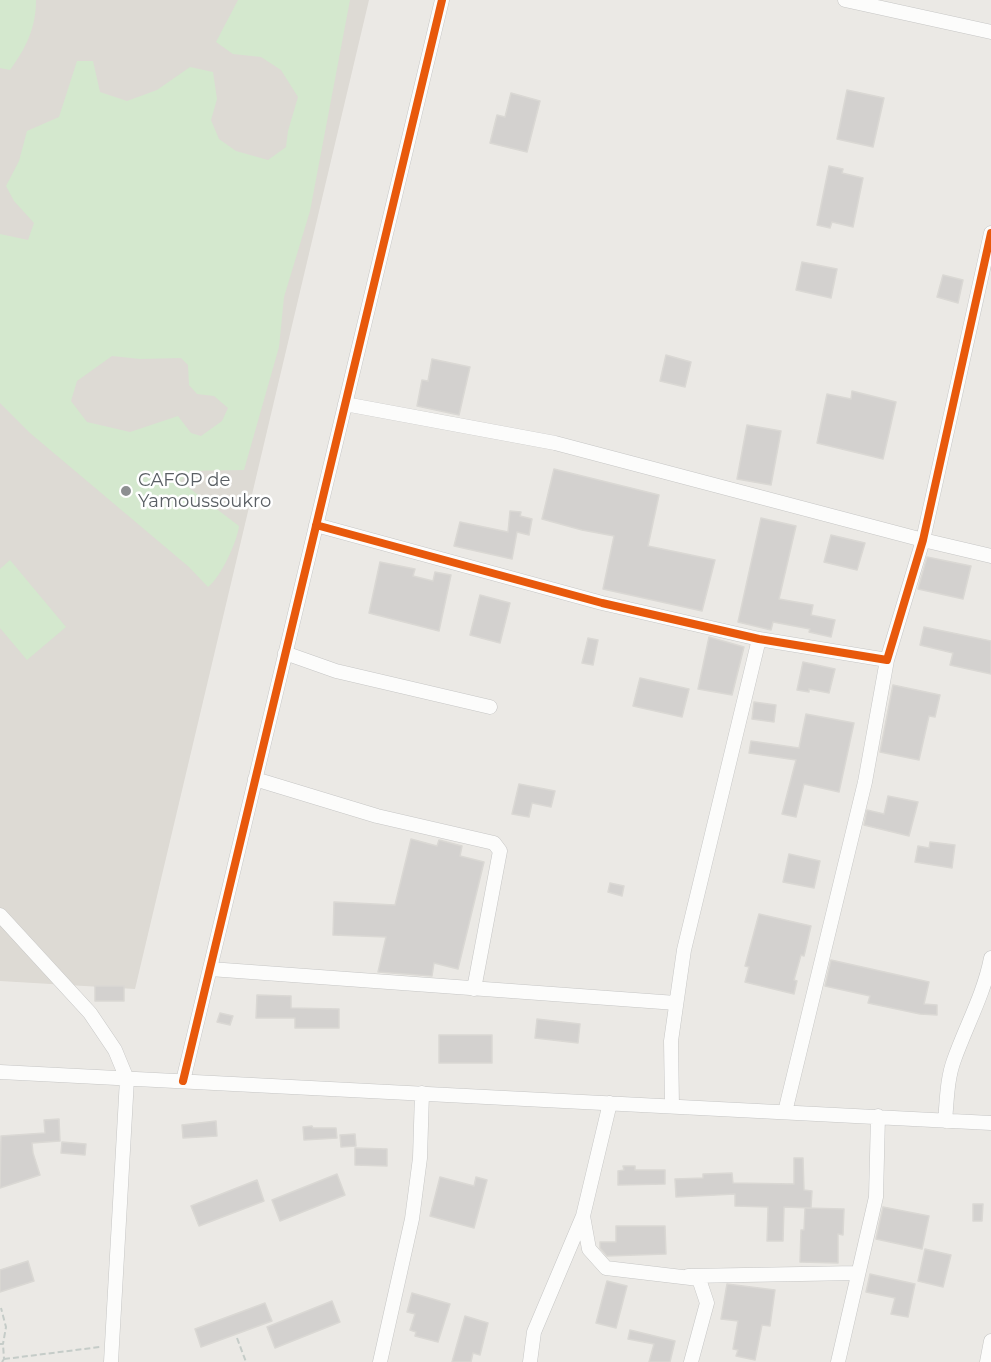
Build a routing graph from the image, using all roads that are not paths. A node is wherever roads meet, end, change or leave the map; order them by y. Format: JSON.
{"nodes":[{"id":1,"x":442,"y":0,"type":"edge"},
{"id":2,"x":844,"y":0,"type":"edge"},
{"id":3,"x":991,"y":32,"type":"edge"},
{"id":4,"x":991,"y":233,"type":"edge"},
{"id":5,"x":345,"y":404,"type":"junction"},
{"id":6,"x":316,"y":525,"type":"junction"},
{"id":7,"x":923,"y":540,"type":"junction"},
{"id":8,"x":991,"y":556,"type":"edge"},
{"id":9,"x":759,"y":639,"type":"junction"},
{"id":10,"x":285,"y":653,"type":"junction"},
{"id":11,"x":887,"y":660,"type":"junction"},
{"id":12,"x":489,"y":707,"type":"dead end"},
{"id":13,"x":255,"y":779,"type":"junction"},
{"id":14,"x":0,"y":915,"type":"edge"},
{"id":15,"x":991,"y":960,"type":"edge"},
{"id":16,"x":210,"y":969,"type":"junction"},
{"id":17,"x":474,"y":989,"type":"junction"},
{"id":18,"x":676,"y":1003,"type":"junction"},
{"id":19,"x":0,"y":1072,"type":"edge"},
{"id":20,"x":126,"y":1078,"type":"junction"},
{"id":21,"x":183,"y":1081,"type":"junction"},
{"id":22,"x":422,"y":1093,"type":"junction"},
{"id":23,"x":610,"y":1103,"type":"junction"},
{"id":24,"x":672,"y":1106,"type":"junction"},
{"id":25,"x":785,"y":1112,"type":"junction"},
{"id":26,"x":878,"y":1116,"type":"junction"},
{"id":27,"x":945,"y":1121,"type":"junction"},
{"id":28,"x":991,"y":1123,"type":"edge"},
{"id":29,"x":583,"y":1216,"type":"junction"},
{"id":30,"x":857,"y":1273,"type":"junction"},
{"id":31,"x":683,"y":1277,"type":"junction"},
{"id":32,"x":991,"y":1341,"type":"edge"},
{"id":33,"x":111,"y":1362,"type":"edge"},
{"id":34,"x":380,"y":1362,"type":"edge"},
{"id":35,"x":530,"y":1362,"type":"edge"},
{"id":36,"x":691,"y":1362,"type":"edge"},
{"id":37,"x":838,"y":1362,"type":"edge"},
{"id":38,"x":987,"y":1362,"type":"edge"}],
"edges":[{"from":1,"to":5,"type":"street"},
{"from":2,"to":3,"type":"street"},
{"from":4,"to":7,"type":"street"},
{"from":5,"to":6,"type":"street"},
{"from":5,"to":7,"type":"street"},
{"from":6,"to":9,"type":"street"},
{"from":6,"to":10,"type":"street"},
{"from":7,"to":8,"type":"street"},
{"from":7,"to":11,"type":"street"},
{"from":9,"to":11,"type":"street"},
{"from":9,"to":18,"type":"street"},
{"from":10,"to":12,"type":"street"},
{"from":10,"to":13,"type":"street"},
{"from":11,"to":25,"type":"street"},
{"from":13,"to":16,"type":"street"},
{"from":13,"to":17,"type":"street"},
{"from":14,"to":20,"type":"street"},
{"from":15,"to":27,"type":"street"},
{"from":16,"to":17,"type":"street"},
{"from":16,"to":21,"type":"street"},
{"from":17,"to":18,"type":"street"},
{"from":18,"to":24,"type":"street"},
{"from":19,"to":20,"type":"street"},
{"from":20,"to":21,"type":"street"},
{"from":20,"to":33,"type":"street"},
{"from":21,"to":22,"type":"street"},
{"from":22,"to":23,"type":"street"},
{"from":22,"to":34,"type":"street"},
{"from":23,"to":24,"type":"street"},
{"from":23,"to":29,"type":"street"},
{"from":24,"to":25,"type":"street"},
{"from":25,"to":26,"type":"street"},
{"from":26,"to":27,"type":"street"},
{"from":26,"to":30,"type":"street"},
{"from":27,"to":28,"type":"street"},
{"from":29,"to":31,"type":"street"},
{"from":29,"to":35,"type":"street"},
{"from":30,"to":31,"type":"street"},
{"from":30,"to":37,"type":"street"},
{"from":31,"to":36,"type":"street"},
{"from":32,"to":38,"type":"street"}]}
